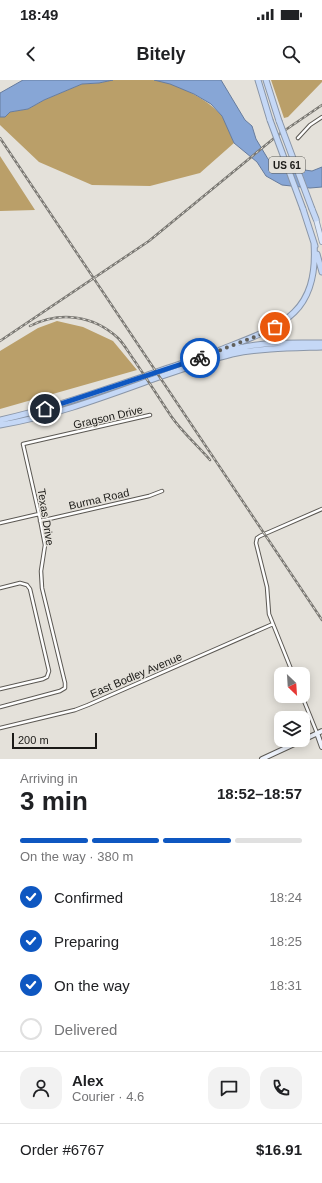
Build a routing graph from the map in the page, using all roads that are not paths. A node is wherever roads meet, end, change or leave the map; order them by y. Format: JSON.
{"nodes":[{"id":1,"x":258,"y":80,"type":"edge"},
{"id":2,"x":266,"y":80,"type":"edge"},
{"id":3,"x":322,"y":117,"type":"edge"},
{"id":4,"x":298,"y":138,"type":"dead end"},
{"id":5,"x":316,"y":219,"type":"joint"},
{"id":6,"x":322,"y":242,"type":"edge"},
{"id":7,"x":314,"y":243,"type":"junction"},
{"id":8,"x":322,"y":272,"type":"edge"},
{"id":9,"x":322,"y":343,"type":"edge"},
{"id":10,"x":322,"y":347,"type":"edge"},
{"id":11,"x":204,"y":356,"type":"junction"},
{"id":12,"x":150,"y":415,"type":"dead end"},
{"id":13,"x":0,"y":420,"type":"edge"},
{"id":14,"x":0,"y":425,"type":"edge"},
{"id":15,"x":23,"y":444,"type":"joint"},
{"id":16,"x":162,"y":491,"type":"dead end"},
{"id":17,"x":322,"y":509,"type":"edge"},
{"id":18,"x":39,"y":514,"type":"junction"},
{"id":19,"x":40,"y":521,"type":"junction"},
{"id":20,"x":0,"y":523,"type":"edge"},
{"id":21,"x":0,"y":588,"type":"edge"},
{"id":22,"x":273,"y":624,"type":"junction"},
{"id":23,"x":290,"y":667,"type":"edge"},
{"id":24,"x":0,"y":689,"type":"edge"},
{"id":25,"x":305,"y":703,"type":"edge"},
{"id":26,"x":0,"y":707,"type":"edge"},
{"id":27,"x":0,"y":728,"type":"edge"},
{"id":28,"x":322,"y":731,"type":"edge"},
{"id":29,"x":317,"y":733,"type":"junction"},
{"id":30,"x":310,"y":736,"type":"edge"},
{"id":31,"x":288,"y":747,"type":"edge"},
{"id":32,"x":322,"y":747,"type":"edge"},
{"id":33,"x":262,"y":759,"type":"edge"}],
"edges":[{"from":1,"to":7,"type":"highway","number":"US 61","bridge":true},
{"from":2,"to":5,"type":"highway","number":"US 61","bridge":true},
{"from":3,"to":4,"type":"street"},
{"from":5,"to":6,"type":"main road","number":"US 61"},
{"from":7,"to":8,"type":"highway","number":"US 61"},
{"from":7,"to":11,"type":"highway"},
{"from":9,"to":11,"type":"highway"},
{"from":10,"to":14,"type":"highway"},
{"from":11,"to":13,"type":"highway"},
{"from":12,"to":15,"type":"street","name":"Gragson Drive"},
{"from":15,"to":18,"type":"street","name":"Texas Drive"},
{"from":16,"to":19,"type":"street","name":"Burma Road"},
{"from":17,"to":22,"type":"street"},
{"from":18,"to":19,"type":"street","name":"Texas Drive"},
{"from":18,"to":20,"type":"street"},
{"from":19,"to":26,"type":"street","name":"Texas Drive"},
{"from":21,"to":24,"type":"street"},
{"from":22,"to":23,"type":"street"},
{"from":22,"to":27,"type":"street","name":"East Bodley Avenue"},
{"from":25,"to":29,"type":"street"},
{"from":28,"to":29,"type":"main road"},
{"from":29,"to":30,"type":"main road"},
{"from":29,"to":32,"type":"main road"},
{"from":31,"to":33,"type":"main road"}]}
